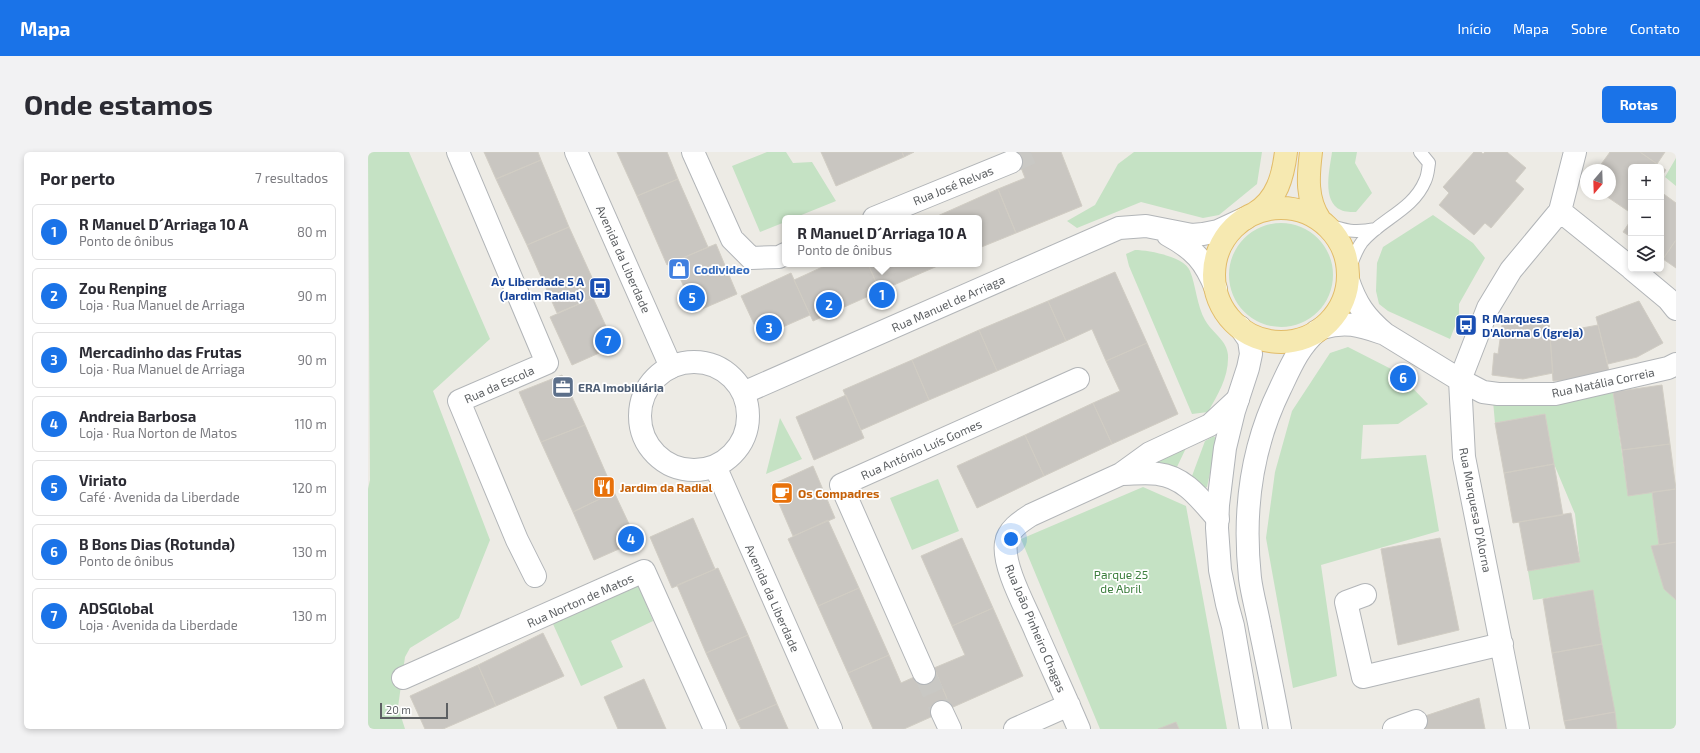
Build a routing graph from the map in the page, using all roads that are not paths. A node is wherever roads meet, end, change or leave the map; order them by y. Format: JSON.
{"nodes":[{"id":1,"x":458,"y":152,"type":"edge"},
{"id":2,"x":576,"y":152,"type":"edge"},
{"id":3,"x":693,"y":152,"type":"edge"},
{"id":4,"x":1286,"y":152,"type":"edge"},
{"id":5,"x":1311,"y":152,"type":"edge"},
{"id":6,"x":1420,"y":152,"type":"edge"},
{"id":7,"x":1575,"y":152,"type":"edge"},
{"id":8,"x":1011,"y":162,"type":"tunnel mouth"},
{"id":9,"x":1560,"y":211,"type":"junction"},
{"id":10,"x":881,"y":215,"type":"edge"},
{"id":11,"x":1249,"y":217,"type":"junction"},
{"id":12,"x":1322,"y":222,"type":"junction"},
{"id":13,"x":1156,"y":229,"type":"junction"},
{"id":14,"x":1376,"y":229,"type":"junction"},
{"id":15,"x":782,"y":256,"type":"edge"},
{"id":16,"x":1628,"y":265,"type":"edge"},
{"id":17,"x":1637,"y":272,"type":"edge"},
{"id":18,"x":1348,"y":277,"type":"junction"},
{"id":19,"x":1216,"y":289,"type":"junction"},
{"id":20,"x":1676,"y":309,"type":"edge"},
{"id":21,"x":1240,"y":327,"type":"junction"},
{"id":22,"x":1320,"y":329,"type":"junction"},
{"id":23,"x":1385,"y":334,"type":"junction"},
{"id":24,"x":1676,"y":364,"type":"edge"},
{"id":25,"x":671,"y":367,"type":"junction"},
{"id":26,"x":1078,"y":379,"type":"dead end"},
{"id":27,"x":1460,"y":380,"type":"junction"},
{"id":28,"x":743,"y":393,"type":"junction"},
{"id":29,"x":1238,"y":400,"type":"junction"},
{"id":30,"x":715,"y":466,"type":"junction"},
{"id":31,"x":1121,"y":474,"type":"junction"},
{"id":32,"x":1218,"y":519,"type":"junction"},
{"id":33,"x":535,"y":576,"type":"dead end"},
{"id":34,"x":1365,"y":595,"type":"dead end"},
{"id":35,"x":1502,"y":644,"type":"junction"},
{"id":36,"x":924,"y":673,"type":"tunnel mouth"},
{"id":37,"x":402,"y":678,"type":"dead end"},
{"id":38,"x":1069,"y":705,"type":"junction"},
{"id":39,"x":1416,"y":721,"type":"dead end"},
{"id":40,"x":715,"y":729,"type":"edge"},
{"id":41,"x":831,"y":729,"type":"edge"},
{"id":42,"x":1015,"y":729,"type":"edge"},
{"id":43,"x":1079,"y":729,"type":"edge"},
{"id":44,"x":1251,"y":729,"type":"edge"},
{"id":45,"x":1280,"y":729,"type":"edge"},
{"id":46,"x":1394,"y":729,"type":"edge"},
{"id":47,"x":1518,"y":729,"type":"edge"}],
"edges":[{"from":1,"to":33,"type":"street","name":"Rua da Escola"},
{"from":2,"to":25,"type":"street","name":"Avenida da Liberdade"},
{"from":3,"to":15,"type":"street"},
{"from":4,"to":11,"type":"main road"},
{"from":5,"to":12,"type":"main road"},
{"from":6,"to":14,"type":"lane"},
{"from":7,"to":9,"type":"street","name":"Rua Marquesa D'Alorna"},
{"from":8,"to":10,"type":"street","name":"Rua José Relvas"},
{"from":9,"to":16,"type":"street"},
{"from":9,"to":27,"type":"street","name":"Rua Marquesa D'Alorna"},
{"from":11,"to":12,"type":"main road"},
{"from":11,"to":13,"type":"street","name":"Rua Manuel de Arriaga"},
{"from":11,"to":19,"type":"main road"},
{"from":12,"to":14,"type":"lane"},
{"from":12,"to":18,"type":"main road"},
{"from":13,"to":19,"type":"street","name":"Rua Manuel de Arriaga"},
{"from":13,"to":28,"type":"street","name":"Rua Manuel de Arriaga"},
{"from":14,"to":18,"type":"lane"},
{"from":17,"to":20,"type":"street"},
{"from":18,"to":22,"type":"main road"},
{"from":18,"to":23,"type":"street"},
{"from":19,"to":21,"type":"main road"},
{"from":21,"to":22,"type":"main road"},
{"from":21,"to":29,"type":"street"},
{"from":22,"to":23,"type":"street"},
{"from":22,"to":45,"type":"street"},
{"from":23,"to":27,"type":"street","name":"Rua Natália Correia"},
{"from":24,"to":27,"type":"street","name":"Rua Natália Correia"},
{"from":25,"to":28,"type":"street"},
{"from":25,"to":30,"type":"street"},
{"from":26,"to":36,"type":"street","name":"Rua António Luís Gomes"},
{"from":27,"to":35,"type":"street","name":"Rua Marquesa D'Alorna"},
{"from":28,"to":30,"type":"street"},
{"from":29,"to":31,"type":"street","name":"Rua João Pinheiro Chagas"},
{"from":29,"to":32,"type":"street"},
{"from":30,"to":41,"type":"street","name":"Avenida da Liberdade"},
{"from":31,"to":32,"type":"street","name":"Rua João Pinheiro Chagas"},
{"from":31,"to":38,"type":"street","name":"Rua João Pinheiro Chagas"},
{"from":32,"to":44,"type":"street"},
{"from":34,"to":35,"type":"street"},
{"from":35,"to":47,"type":"street","name":"Rua Marquesa D'Alorna"},
{"from":37,"to":40,"type":"street","name":"Rua Norton de Matos"},
{"from":38,"to":42,"type":"street"},
{"from":38,"to":43,"type":"street","name":"Rua João Pinheiro Chagas"},
{"from":39,"to":46,"type":"street"}]}
